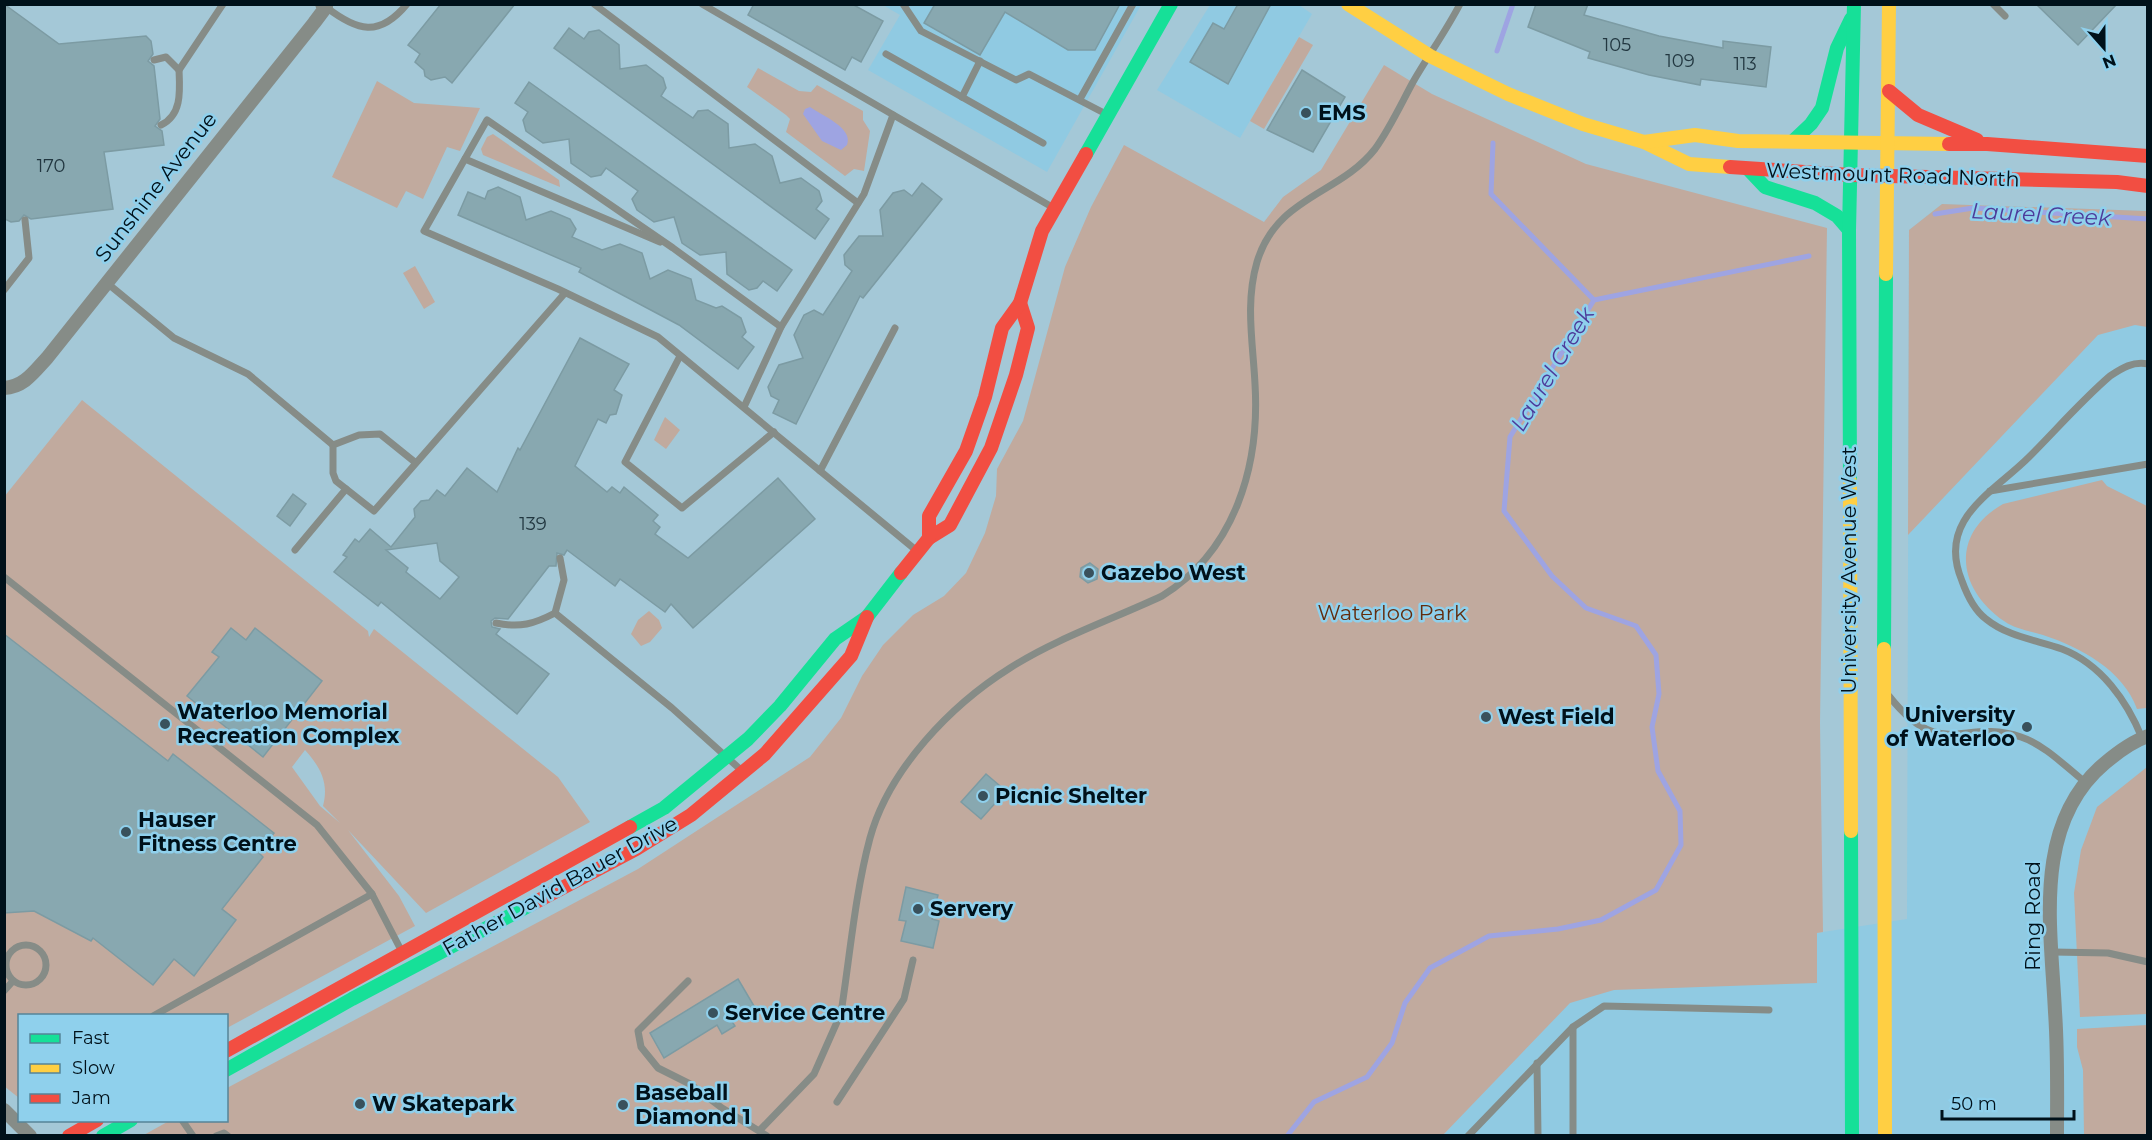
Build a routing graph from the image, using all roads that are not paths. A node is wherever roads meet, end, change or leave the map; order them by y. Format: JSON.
{"nodes":[{"id":1,"x":224,"y":4,"type":"edge"},
{"id":2,"x":407,"y":4,"type":"edge"},
{"id":3,"x":594,"y":4,"type":"edge"},
{"id":4,"x":702,"y":4,"type":"edge"},
{"id":5,"x":903,"y":4,"type":"edge"},
{"id":6,"x":1133,"y":4,"type":"edge"},
{"id":7,"x":1171,"y":4,"type":"edge"},
{"id":8,"x":1348,"y":4,"type":"edge"},
{"id":9,"x":1460,"y":4,"type":"edge"},
{"id":10,"x":1889,"y":4,"type":"edge"},
{"id":11,"x":1993,"y":4,"type":"edge"},
{"id":12,"x":324,"y":6,"type":"edge"},
{"id":13,"x":1854,"y":9,"type":"edge"},
{"id":14,"x":2005,"y":16,"type":"dead end"},
{"id":15,"x":886,"y":54,"type":"dead end"},
{"id":16,"x":1430,"y":57,"type":"junction"},
{"id":17,"x":154,"y":60,"type":"dead end"},
{"id":18,"x":980,"y":61,"type":"junction"},
{"id":19,"x":179,"y":70,"type":"junction"},
{"id":20,"x":1889,"y":91,"type":"junction"},
{"id":21,"x":962,"y":97,"type":"junction"},
{"id":22,"x":1080,"y":99,"type":"junction"},
{"id":23,"x":893,"y":115,"type":"junction"},
{"id":24,"x":1108,"y":115,"type":"junction"},
{"id":25,"x":161,"y":125,"type":"dead end"},
{"id":26,"x":1793,"y":141,"type":"junction"},
{"id":27,"x":1644,"y":142,"type":"junction"},
{"id":28,"x":1043,"y":143,"type":"dead end"},
{"id":29,"x":1853,"y":144,"type":"junction"},
{"id":30,"x":1887,"y":144,"type":"junction"},
{"id":31,"x":1988,"y":144,"type":"junction"},
{"id":32,"x":2148,"y":156,"type":"edge"},
{"id":33,"x":465,"y":159,"type":"junction"},
{"id":34,"x":1748,"y":169,"type":"junction"},
{"id":35,"x":1851,"y":175,"type":"junction"},
{"id":36,"x":1887,"y":177,"type":"junction"},
{"id":37,"x":2148,"y":186,"type":"edge"},
{"id":38,"x":858,"y":203,"type":"junction"},
{"id":39,"x":1055,"y":208,"type":"junction"},
{"id":40,"x":25,"y":220,"type":"dead end"},
{"id":41,"x":1849,"y":230,"type":"junction"},
{"id":42,"x":673,"y":248,"type":"junction"},
{"id":43,"x":107,"y":283,"type":"junction"},
{"id":44,"x":4,"y":290,"type":"edge"},
{"id":45,"x":565,"y":293,"type":"junction"},
{"id":46,"x":1020,"y":303,"type":"junction"},
{"id":47,"x":781,"y":327,"type":"junction"},
{"id":48,"x":895,"y":328,"type":"dead end"},
{"id":49,"x":680,"y":356,"type":"junction"},
{"id":50,"x":2148,"y":364,"type":"edge"},
{"id":51,"x":10,"y":388,"type":"edge"},
{"id":52,"x":744,"y":407,"type":"junction"},
{"id":53,"x":774,"y":432,"type":"junction"},
{"id":54,"x":333,"y":445,"type":"junction"},
{"id":55,"x":416,"y":463,"type":"junction"},
{"id":56,"x":2148,"y":464,"type":"edge"},
{"id":57,"x":820,"y":471,"type":"junction"},
{"id":58,"x":346,"y":489,"type":"junction"},
{"id":59,"x":1987,"y":492,"type":"junction"},
{"id":60,"x":929,"y":538,"type":"junction"},
{"id":61,"x":295,"y":550,"type":"dead end"},
{"id":62,"x":919,"y":553,"type":"junction"},
{"id":63,"x":560,"y":558,"type":"dead end"},
{"id":64,"x":4,"y":577,"type":"edge"},
{"id":65,"x":555,"y":613,"type":"junction"},
{"id":66,"x":867,"y":617,"type":"junction"},
{"id":67,"x":496,"y":623,"type":"dead end"},
{"id":68,"x":1885,"y":690,"type":"junction"},
{"id":69,"x":2145,"y":737,"type":"edge"},
{"id":70,"x":728,"y":756,"type":"junction"},
{"id":71,"x":744,"y":773,"type":"junction"},
{"id":72,"x":2085,"y":782,"type":"junction"},
{"id":73,"x":372,"y":894,"type":"junction"},
{"id":74,"x":2053,"y":952,"type":"junction"},
{"id":75,"x":403,"y":953,"type":"junction"},
{"id":76,"x":913,"y":960,"type":"dead end"},
{"id":77,"x":2148,"y":962,"type":"edge"},
{"id":78,"x":411,"y":968,"type":"junction"},
{"id":79,"x":13,"y":981,"type":"junction"},
{"id":80,"x":688,"y":981,"type":"dead end"},
{"id":81,"x":4,"y":991,"type":"edge"},
{"id":82,"x":1769,"y":1010,"type":"dead end"},
{"id":83,"x":157,"y":1014,"type":"edge"},
{"id":84,"x":1573,"y":1027,"type":"junction"},
{"id":85,"x":228,"y":1050,"type":"edge"},
{"id":86,"x":1537,"y":1063,"type":"junction"},
{"id":87,"x":228,"y":1069,"type":"edge"},
{"id":88,"x":837,"y":1102,"type":"dead end"},
{"id":89,"x":4,"y":1110,"type":"edge"},
{"id":90,"x":94,"y":1122,"type":"edge"},
{"id":91,"x":128,"y":1122,"type":"edge"},
{"id":92,"x":184,"y":1122,"type":"edge"},
{"id":93,"x":760,"y":1130,"type":"junction"},
{"id":94,"x":30,"y":1136,"type":"edge"},
{"id":95,"x":69,"y":1136,"type":"edge"},
{"id":96,"x":103,"y":1136,"type":"edge"},
{"id":97,"x":194,"y":1136,"type":"edge"},
{"id":98,"x":216,"y":1136,"type":"edge"},
{"id":99,"x":228,"y":1136,"type":"edge"},
{"id":100,"x":767,"y":1136,"type":"edge"},
{"id":101,"x":1468,"y":1136,"type":"edge"},
{"id":102,"x":1538,"y":1136,"type":"edge"},
{"id":103,"x":1574,"y":1136,"type":"edge"},
{"id":104,"x":1852,"y":1136,"type":"edge"},
{"id":105,"x":1886,"y":1136,"type":"edge"},
{"id":106,"x":2057,"y":1136,"type":"edge"}],
"edges":[{"from":1,"to":19,"type":"lane"},
{"from":2,"to":12,"type":"lane"},
{"from":3,"to":38,"type":"lane"},
{"from":4,"to":23,"type":"lane"},
{"from":5,"to":18,"type":"lane"},
{"from":6,"to":22,"type":"lane"},
{"from":7,"to":24,"type":"main road","name":"Father David Bauer Drive"},
{"from":8,"to":16,"type":"main road","name":"Westmount Road North"},
{"from":9,"to":16,"type":"lane"},
{"from":10,"to":20,"type":"main road","name":"University Avenue West"},
{"from":11,"to":14,"type":"lane"},
{"from":12,"to":43,"type":"street","name":"Sunshine Avenue"},
{"from":13,"to":26,"type":"main road"},
{"from":13,"to":29,"type":"main road","name":"University Avenue West"},
{"from":15,"to":21,"type":"lane"},
{"from":16,"to":27,"type":"main road","name":"Westmount Road North"},
{"from":16,"to":93,"type":"lane"},
{"from":17,"to":19,"type":"lane"},
{"from":18,"to":21,"type":"lane"},
{"from":18,"to":22,"type":"lane"},
{"from":19,"to":25,"type":"lane"},
{"from":20,"to":30,"type":"main road","name":"University Avenue West"},
{"from":20,"to":31,"type":"main road"},
{"from":21,"to":28,"type":"lane"},
{"from":22,"to":24,"type":"lane"},
{"from":23,"to":38,"type":"lane"},
{"from":23,"to":39,"type":"lane"},
{"from":24,"to":39,"type":"main road","name":"Father David Bauer Drive"},
{"from":26,"to":27,"type":"main road","name":"Westmount Road North"},
{"from":26,"to":29,"type":"main road","name":"Westmount Road North"},
{"from":27,"to":34,"type":"main road","name":"Westmount Road North"},
{"from":29,"to":30,"type":"main road","name":"Westmount Road North"},
{"from":29,"to":35,"type":"main road","name":"University Avenue West"},
{"from":30,"to":31,"type":"main road","name":"Westmount Road North"},
{"from":30,"to":36,"type":"main road","name":"University Avenue West"},
{"from":31,"to":32,"type":"main road","name":"Westmount Road North"},
{"from":33,"to":42,"type":"lane"},
{"from":33,"to":42,"type":"lane"},
{"from":33,"to":45,"type":"lane"},
{"from":34,"to":35,"type":"main road","name":"Westmount Road North"},
{"from":34,"to":41,"type":"main road"},
{"from":35,"to":36,"type":"main road","name":"Westmount Road North"},
{"from":35,"to":41,"type":"main road","name":"University Avenue West"},
{"from":36,"to":37,"type":"main road","name":"Westmount Road North"},
{"from":36,"to":68,"type":"main road","name":"University Avenue West"},
{"from":38,"to":47,"type":"lane"},
{"from":39,"to":46,"type":"main road","name":"Father David Bauer Drive"},
{"from":40,"to":44,"type":"lane"},
{"from":41,"to":104,"type":"main road","name":"University Avenue West"},
{"from":42,"to":47,"type":"lane"},
{"from":43,"to":51,"type":"street","name":"Sunshine Avenue"},
{"from":43,"to":54,"type":"lane"},
{"from":45,"to":49,"type":"lane"},
{"from":45,"to":55,"type":"lane"},
{"from":46,"to":60,"type":"main road","name":"Father David Bauer Drive"},
{"from":46,"to":60,"type":"main road","name":"Father David Bauer Drive"},
{"from":47,"to":52,"type":"lane"},
{"from":48,"to":57,"type":"lane"},
{"from":49,"to":52,"type":"lane"},
{"from":49,"to":53,"type":"lane"},
{"from":50,"to":59,"type":"lane"},
{"from":52,"to":53,"type":"lane"},
{"from":53,"to":57,"type":"lane"},
{"from":54,"to":55,"type":"lane"},
{"from":54,"to":58,"type":"lane"},
{"from":55,"to":58,"type":"lane"},
{"from":56,"to":59,"type":"lane"},
{"from":57,"to":62,"type":"lane"},
{"from":58,"to":61,"type":"lane"},
{"from":59,"to":69,"type":"lane"},
{"from":60,"to":62,"type":"main road","name":"Father David Bauer Drive"},
{"from":62,"to":66,"type":"main road","name":"Father David Bauer Drive"},
{"from":63,"to":65,"type":"lane"},
{"from":64,"to":73,"type":"lane"},
{"from":65,"to":67,"type":"lane"},
{"from":65,"to":70,"type":"lane"},
{"from":66,"to":70,"type":"main road","name":"Father David Bauer Drive"},
{"from":66,"to":71,"type":"main road","name":"Father David Bauer Drive"},
{"from":68,"to":72,"type":"lane"},
{"from":68,"to":105,"type":"main road","name":"University Avenue West"},
{"from":69,"to":72,"type":"street","name":"Ring Road"},
{"from":70,"to":71,"type":"lane"},
{"from":70,"to":75,"type":"main road","name":"Father David Bauer Drive"},
{"from":71,"to":78,"type":"main road","name":"Father David Bauer Drive"},
{"from":72,"to":74,"type":"street","name":"Ring Road"},
{"from":73,"to":75,"type":"lane"},
{"from":73,"to":83,"type":"lane"},
{"from":74,"to":77,"type":"lane"},
{"from":74,"to":106,"type":"street","name":"Ring Road"},
{"from":75,"to":78,"type":"lane"},
{"from":75,"to":85,"type":"main road","name":"Father David Bauer Drive"},
{"from":76,"to":88,"type":"lane"},
{"from":78,"to":87,"type":"main road","name":"Father David Bauer Drive"},
{"from":79,"to":79,"type":"lane"},
{"from":79,"to":81,"type":"lane"},
{"from":80,"to":93,"type":"lane"},
{"from":82,"to":84,"type":"lane"},
{"from":84,"to":86,"type":"lane"},
{"from":84,"to":103,"type":"lane"},
{"from":86,"to":101,"type":"lane"},
{"from":86,"to":102,"type":"lane"},
{"from":89,"to":94,"type":"street"},
{"from":90,"to":95,"type":"main road"},
{"from":91,"to":96,"type":"main road"},
{"from":92,"to":97,"type":"lane"},
{"from":93,"to":100,"type":"lane"},
{"from":98,"to":99,"type":"lane"}]}
